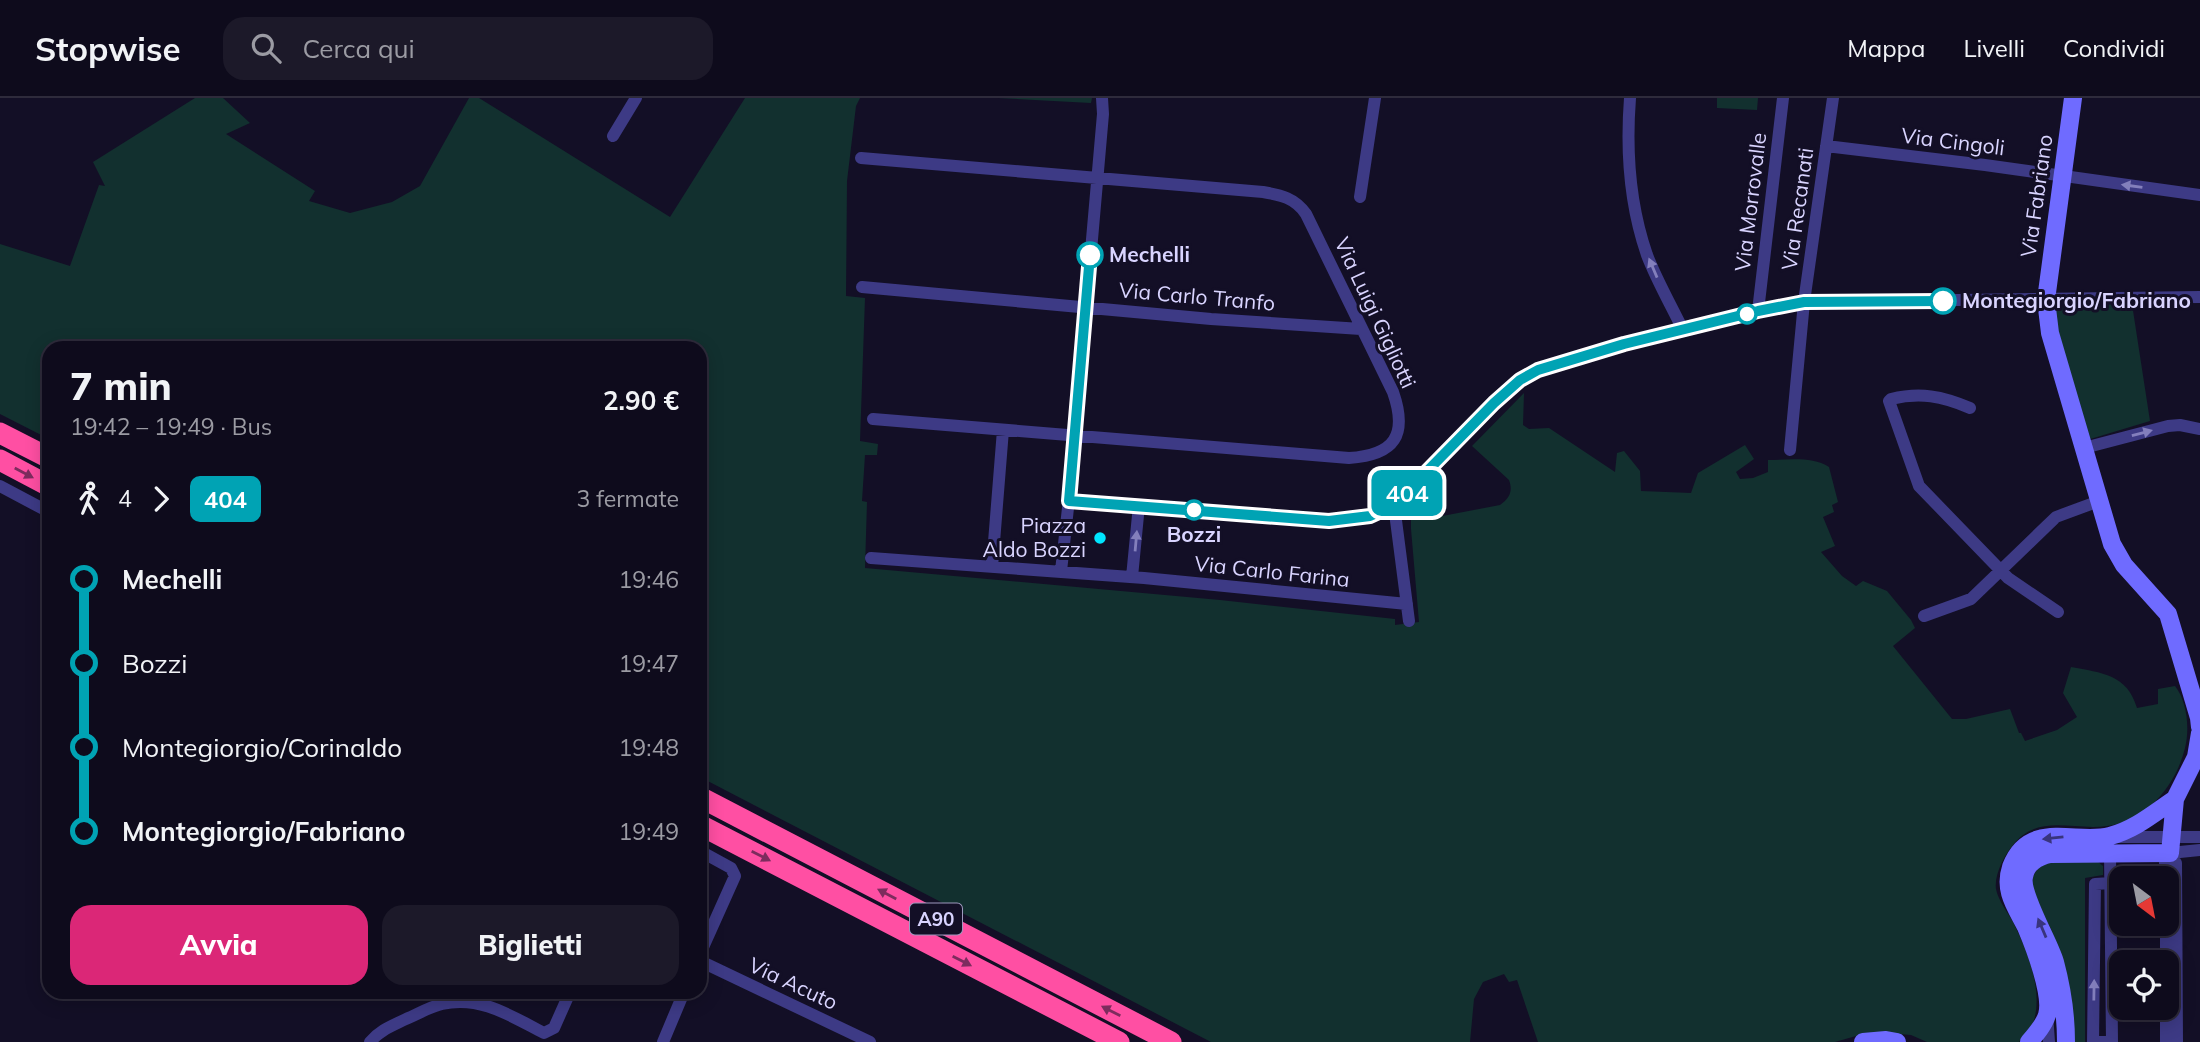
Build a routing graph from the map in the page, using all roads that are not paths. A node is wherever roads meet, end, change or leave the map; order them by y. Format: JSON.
{"nodes":[{"id":1,"x":636,"y":98,"type":"edge"},
{"id":2,"x":1102,"y":98,"type":"edge"},
{"id":3,"x":1110,"y":98,"type":"edge"},
{"id":4,"x":1375,"y":98,"type":"edge"},
{"id":5,"x":1630,"y":98,"type":"edge"},
{"id":6,"x":1783,"y":98,"type":"edge"},
{"id":7,"x":1833,"y":98,"type":"edge"},
{"id":8,"x":2073,"y":98,"type":"edge"},
{"id":9,"x":1103,"y":114,"type":"junction"},
{"id":10,"x":612,"y":136,"type":"dead end"},
{"id":11,"x":1826,"y":146,"type":"junction"},
{"id":12,"x":861,"y":158,"type":"dead end"},
{"id":13,"x":2064,"y":176,"type":"junction"},
{"id":14,"x":1097,"y":178,"type":"junction"},
{"id":15,"x":2200,"y":195,"type":"edge"},
{"id":16,"x":1360,"y":197,"type":"dead end"},
{"id":17,"x":862,"y":287,"type":"dead end"},
{"id":18,"x":2200,"y":296,"type":"edge"},
{"id":19,"x":2046,"y":300,"type":"junction"},
{"id":20,"x":1804,"y":302,"type":"junction"},
{"id":21,"x":1085,"y":307,"type":"junction"},
{"id":22,"x":1758,"y":311,"type":"junction"},
{"id":23,"x":1361,"y":329,"type":"junction"},
{"id":24,"x":1683,"y":330,"type":"junction"},
{"id":25,"x":1970,"y":408,"type":"dead end"},
{"id":26,"x":873,"y":419,"type":"dead end"},
{"id":27,"x":2200,"y":429,"type":"edge"},
{"id":28,"x":1003,"y":430,"type":"junction"},
{"id":29,"x":0,"y":433,"type":"edge"},
{"id":30,"x":1075,"y":435,"type":"junction"},
{"id":31,"x":2084,"y":448,"type":"junction"},
{"id":32,"x":1790,"y":450,"type":"dead end"},
{"id":33,"x":42,"y":454,"type":"edge"},
{"id":34,"x":0,"y":460,"type":"edge"},
{"id":35,"x":42,"y":482,"type":"edge"},
{"id":36,"x":1,"y":487,"type":"edge"},
{"id":37,"x":2099,"y":500,"type":"junction"},
{"id":38,"x":1069,"y":501,"type":"junction"},
{"id":39,"x":1139,"y":505,"type":"junction"},
{"id":40,"x":1394,"y":505,"type":"junction"},
{"id":41,"x":42,"y":508,"type":"edge"},
{"id":42,"x":871,"y":558,"type":"dead end"},
{"id":43,"x":992,"y":567,"type":"junction"},
{"id":44,"x":1060,"y":571,"type":"junction"},
{"id":45,"x":2001,"y":571,"type":"junction"},
{"id":46,"x":1132,"y":577,"type":"junction"},
{"id":47,"x":1408,"y":604,"type":"junction"},
{"id":48,"x":2058,"y":612,"type":"dead end"},
{"id":49,"x":1924,"y":616,"type":"dead end"},
{"id":50,"x":1409,"y":621,"type":"dead end"},
{"id":51,"x":2200,"y":727,"type":"edge"},
{"id":52,"x":2200,"y":733,"type":"edge"},
{"id":53,"x":2175,"y":799,"type":"junction"},
{"id":54,"x":707,"y":801,"type":"edge"},
{"id":55,"x":707,"y":829,"type":"edge"},
{"id":56,"x":2200,"y":837,"type":"edge"},
{"id":57,"x":2109,"y":845,"type":"junction"},
{"id":58,"x":2171,"y":845,"type":"junction"},
{"id":59,"x":2200,"y":850,"type":"edge"},
{"id":60,"x":707,"y":855,"type":"edge"},
{"id":61,"x":2020,"y":866,"type":"junction"},
{"id":62,"x":2110,"y":866,"type":"edge"},
{"id":63,"x":2165,"y":866,"type":"edge"},
{"id":64,"x":2109,"y":883,"type":"edge"},
{"id":65,"x":2111,"y":936,"type":"edge"},
{"id":66,"x":707,"y":938,"type":"edge"},
{"id":67,"x":707,"y":964,"type":"edge"},
{"id":68,"x":567,"y":999,"type":"edge"},
{"id":69,"x":681,"y":999,"type":"edge"},
{"id":70,"x":2047,"y":1014,"type":"junction"},
{"id":71,"x":2166,"y":1020,"type":"edge"},
{"id":72,"x":370,"y":1042,"type":"edge"},
{"id":73,"x":663,"y":1042,"type":"edge"},
{"id":74,"x":870,"y":1042,"type":"edge"},
{"id":75,"x":1119,"y":1042,"type":"edge"},
{"id":76,"x":1171,"y":1042,"type":"edge"},
{"id":77,"x":1863,"y":1042,"type":"edge"},
{"id":78,"x":1897,"y":1042,"type":"edge"},
{"id":79,"x":2029,"y":1042,"type":"edge"},
{"id":80,"x":2049,"y":1042,"type":"edge"},
{"id":81,"x":2066,"y":1042,"type":"edge"},
{"id":82,"x":2111,"y":1042,"type":"edge"},
{"id":83,"x":2166,"y":1042,"type":"edge"},
{"id":84,"x":2177,"y":1042,"type":"edge"}],
"edges":[{"from":1,"to":10,"type":"street"},
{"from":2,"to":9,"type":"street"},
{"from":3,"to":9,"type":"street"},
{"from":4,"to":16,"type":"street"},
{"from":24,"to":5,"type":"street","one_way":true},
{"from":6,"to":22,"type":"street","name":"Via Morrovalle"},
{"from":7,"to":11,"type":"street","name":"Via Recanati"},
{"from":8,"to":13,"type":"street","name":"Via Fabriano"},
{"from":9,"to":14,"type":"street"},
{"from":11,"to":13,"type":"street","name":"Via Cingoli"},
{"from":11,"to":20,"type":"street","name":"Via Recanati"},
{"from":12,"to":14,"type":"street","name":"Via Luigi Gigliotti"},
{"from":15,"to":13,"type":"street","name":"Via Cingoli","one_way":true},
{"from":13,"to":19,"type":"street","name":"Via Fabriano"},
{"from":14,"to":21,"type":"street"},
{"from":14,"to":23,"type":"street","name":"Via Luigi Gigliotti"},
{"from":17,"to":21,"type":"street","name":"Via Carlo Tranfo"},
{"from":18,"to":19,"type":"street"},
{"from":19,"to":20,"type":"street"},
{"from":19,"to":31,"type":"street","name":"Via Fabriano"},
{"from":20,"to":22,"type":"street"},
{"from":20,"to":32,"type":"street","name":"Via Recanati"},
{"from":21,"to":23,"type":"street","name":"Via Carlo Tranfo"},
{"from":21,"to":30,"type":"street"},
{"from":22,"to":24,"type":"street"},
{"from":23,"to":30,"type":"street","name":"Via Luigi Gigliotti"},
{"from":24,"to":40,"type":"street"},
{"from":25,"to":45,"type":"street"},
{"from":26,"to":28,"type":"street","name":"Via Luigi Gigliotti"},
{"from":31,"to":27,"type":"street","one_way":true},
{"from":28,"to":30,"type":"street","name":"Via Luigi Gigliotti"},
{"from":28,"to":43,"type":"street"},
{"from":29,"to":33,"type":"highway"},
{"from":30,"to":38,"type":"street"},
{"from":31,"to":37,"type":"street","name":"Via Fabriano"},
{"from":34,"to":35,"type":"highway","one_way":true},
{"from":36,"to":41,"type":"street"},
{"from":37,"to":45,"type":"street"},
{"from":37,"to":51,"type":"street","name":"Via Fabriano"},
{"from":38,"to":39,"type":"street"},
{"from":38,"to":44,"type":"street"},
{"from":39,"to":40,"type":"street"},
{"from":46,"to":39,"type":"street","one_way":true},
{"from":40,"to":47,"type":"street"},
{"from":42,"to":43,"type":"street"},
{"from":43,"to":44,"type":"street"},
{"from":44,"to":46,"type":"street"},
{"from":45,"to":48,"type":"street"},
{"from":45,"to":49,"type":"street"},
{"from":46,"to":47,"type":"street","name":"Via Carlo Farina"},
{"from":47,"to":50,"type":"street"},
{"from":52,"to":53,"type":"street"},
{"from":53,"to":57,"type":"street"},
{"from":53,"to":58,"type":"street"},
{"from":76,"to":54,"type":"highway","number":"A90","one_way":true},
{"from":55,"to":75,"type":"highway","number":"A90","one_way":true},
{"from":56,"to":58,"type":"street"},
{"from":57,"to":58,"type":"street"},
{"from":57,"to":61,"type":"street"},
{"from":57,"to":62,"type":"street"},
{"from":58,"to":59,"type":"street"},
{"from":58,"to":63,"type":"street"},
{"from":58,"to":84,"type":"street"},
{"from":60,"to":66,"type":"street"},
{"from":61,"to":70,"type":"street"},
{"from":81,"to":61,"type":"street","one_way":true},
{"from":82,"to":64,"type":"street","one_way":true},
{"from":65,"to":82,"type":"street"},
{"from":67,"to":74,"type":"street","name":"Via Acuto"},
{"from":68,"to":72,"type":"street"},
{"from":69,"to":73,"type":"street"},
{"from":70,"to":79,"type":"street"},
{"from":70,"to":80,"type":"street"},
{"from":71,"to":83,"type":"street"},
{"from":77,"to":78,"type":"street"}]}
